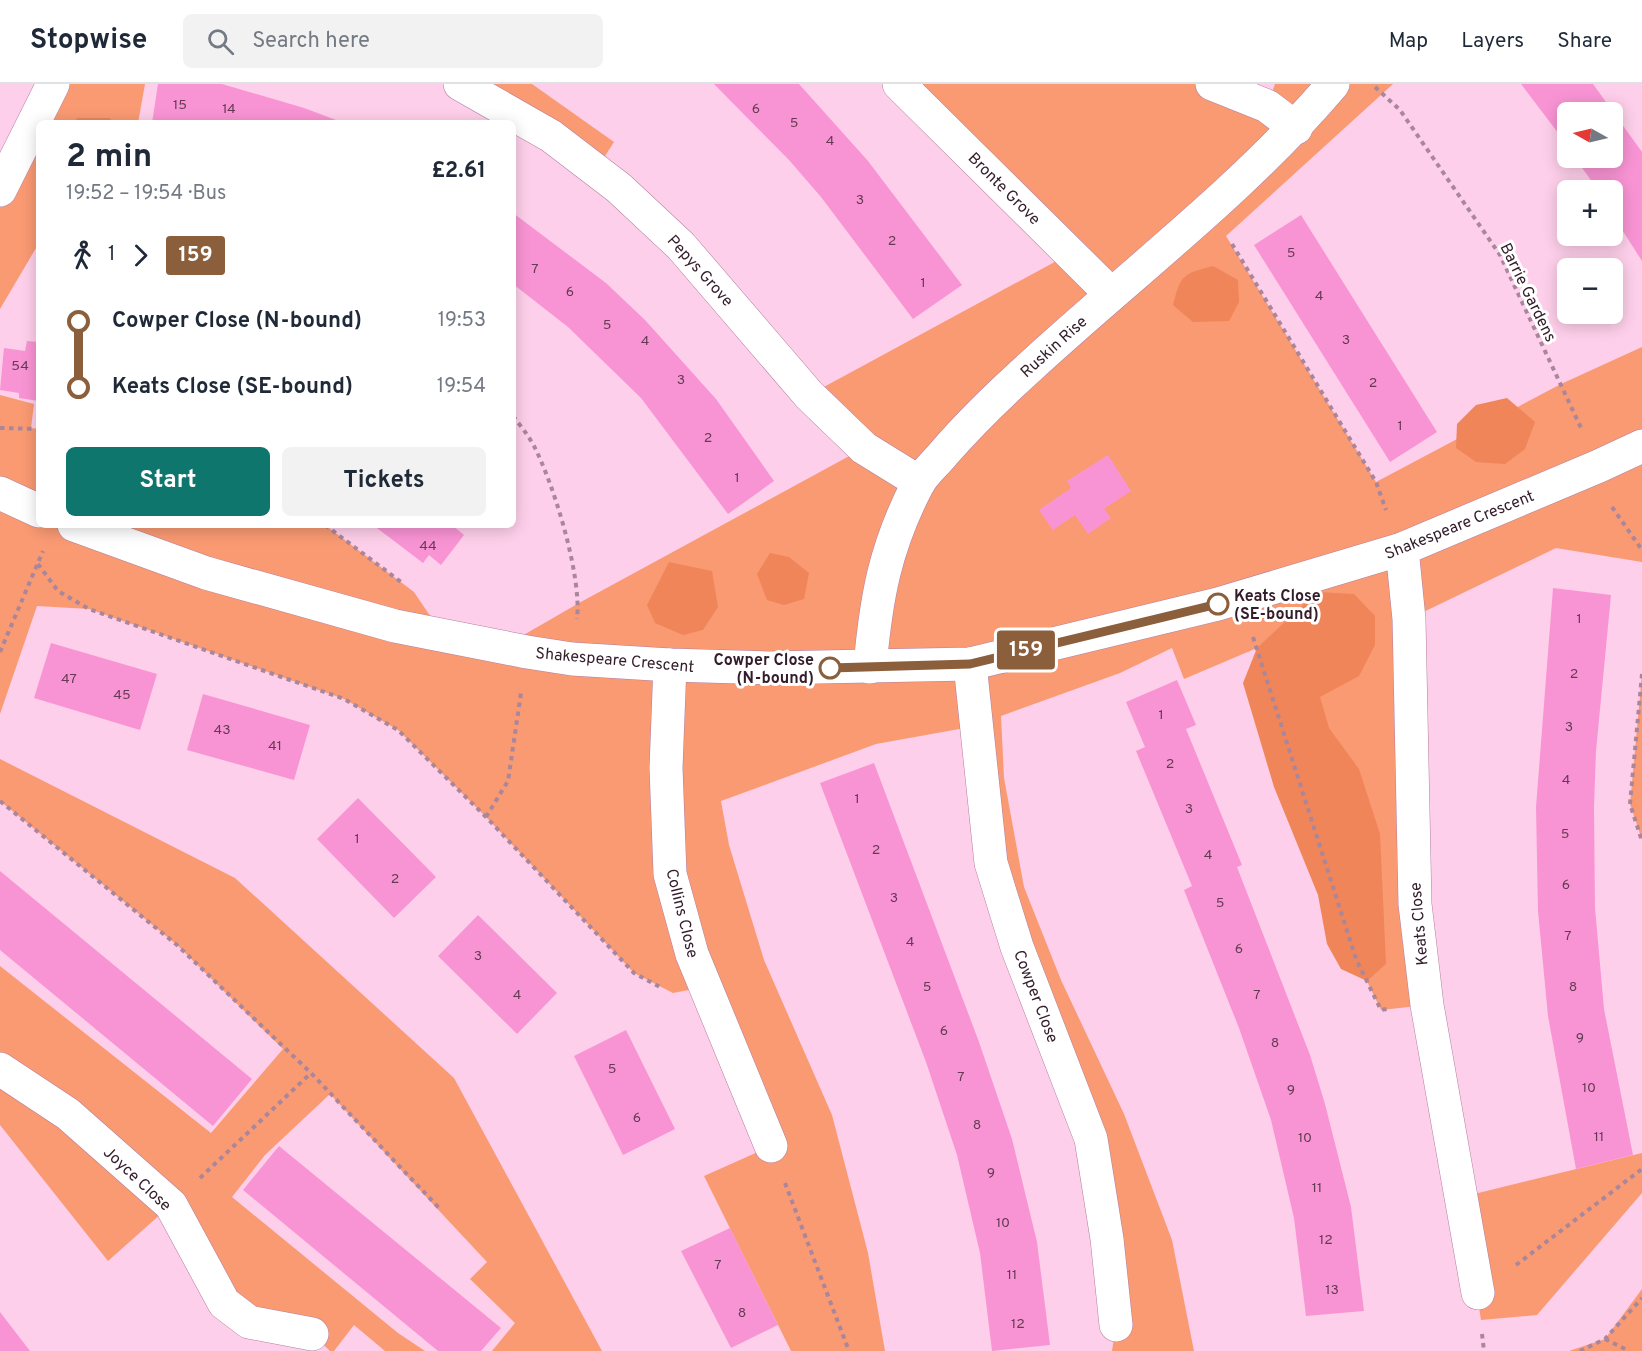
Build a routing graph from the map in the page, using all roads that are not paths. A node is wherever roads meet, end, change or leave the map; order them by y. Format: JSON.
{"nodes":[{"id":1,"x":52,"y":84,"type":"edge"},
{"id":2,"x":460,"y":84,"type":"edge"},
{"id":3,"x":899,"y":84,"type":"edge"},
{"id":4,"x":1212,"y":84,"type":"edge"},
{"id":5,"x":1333,"y":84,"type":"edge"},
{"id":6,"x":1296,"y":128,"type":"junction"},
{"id":7,"x":0,"y":190,"type":"edge"},
{"id":8,"x":1110,"y":293,"type":"junction"},
{"id":9,"x":1642,"y":446,"type":"edge"},
{"id":10,"x":919,"y":482,"type":"junction"},
{"id":11,"x":0,"y":493,"type":"edge"},
{"id":12,"x":36,"y":510,"type":"edge"},
{"id":13,"x":82,"y":528,"type":"edge"},
{"id":14,"x":1402,"y":549,"type":"junction"},
{"id":15,"x":970,"y":664,"type":"junction"},
{"id":16,"x":670,"y":665,"type":"junction"},
{"id":17,"x":870,"y":667,"type":"junction"},
{"id":18,"x":0,"y":1069,"type":"edge"},
{"id":19,"x":771,"y":1146,"type":"road end"},
{"id":20,"x":1478,"y":1293,"type":"road end"},
{"id":21,"x":1116,"y":1325,"type":"dead end"},
{"id":22,"x":312,"y":1334,"type":"dead end"}],
"edges":[{"from":1,"to":7,"type":"street"},
{"from":2,"to":10,"type":"street","name":"Pepys Grove"},
{"from":3,"to":8,"type":"street","name":"Bronte Grove"},
{"from":4,"to":6,"type":"street"},
{"from":5,"to":6,"type":"street","name":"Ruskin Rise"},
{"from":6,"to":8,"type":"street","name":"Ruskin Rise"},
{"from":8,"to":10,"type":"street","name":"Ruskin Rise"},
{"from":9,"to":14,"type":"street","name":"Shakespeare Crescent"},
{"from":10,"to":17,"type":"street","name":"Ruskin Rise"},
{"from":11,"to":12,"type":"street"},
{"from":13,"to":16,"type":"street","name":"Shakespeare Crescent"},
{"from":14,"to":15,"type":"street","name":"Shakespeare Crescent"},
{"from":14,"to":20,"type":"street","name":"Keats Close"},
{"from":15,"to":17,"type":"street","name":"Shakespeare Crescent"},
{"from":15,"to":21,"type":"street","name":"Cowper Close"},
{"from":16,"to":17,"type":"street","name":"Shakespeare Crescent"},
{"from":16,"to":19,"type":"street","name":"Collins Close"},
{"from":18,"to":22,"type":"street","name":"Joyce Close"}]}
